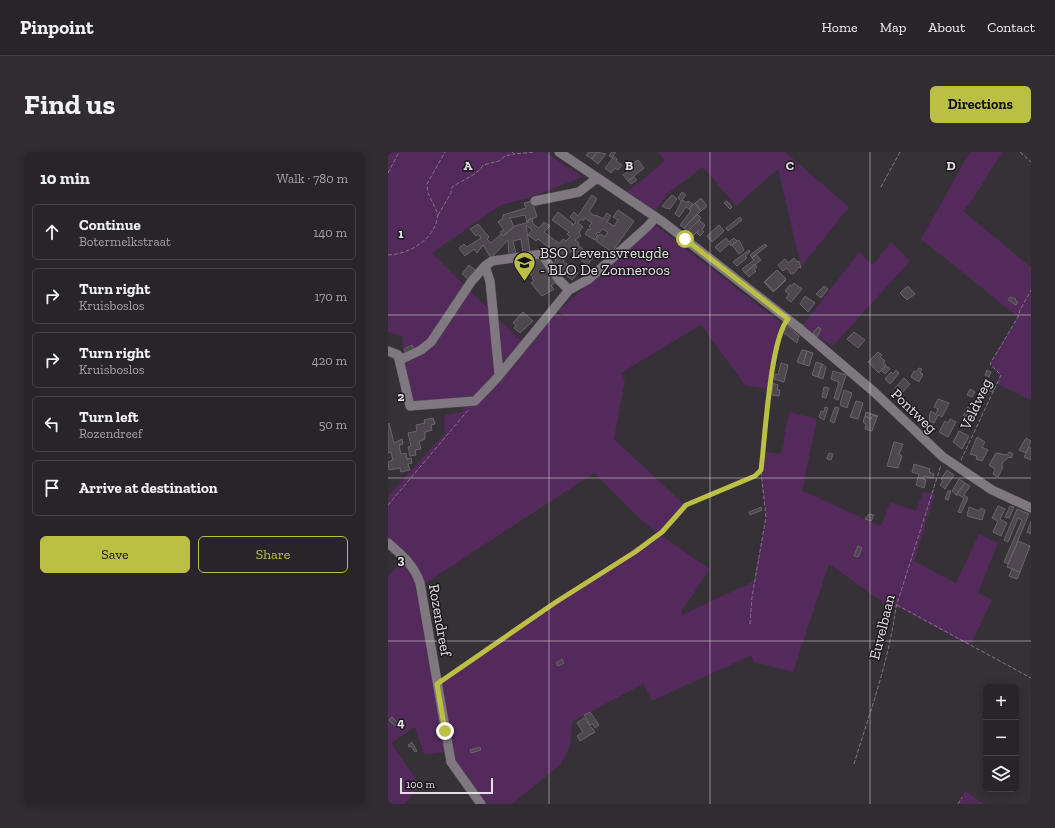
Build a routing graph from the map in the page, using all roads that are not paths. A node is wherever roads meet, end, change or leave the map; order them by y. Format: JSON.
{"nodes":[{"id":1,"x":559,"y":152,"type":"edge"},
{"id":2,"x":597,"y":178,"type":"junction"},
{"id":3,"x":535,"y":201,"type":"dead end"},
{"id":4,"x":656,"y":217,"type":"junction"},
{"id":5,"x":485,"y":266,"type":"junction"},
{"id":6,"x":569,"y":290,"type":"junction"},
{"id":7,"x":388,"y":351,"type":"edge"},
{"id":8,"x":398,"y":356,"type":"junction"},
{"id":9,"x":500,"y":374,"type":"junction"},
{"id":10,"x":1031,"y":508,"type":"edge"},
{"id":11,"x":388,"y":542,"type":"edge"},
{"id":12,"x":481,"y":804,"type":"edge"}],
"edges":[{"from":1,"to":2,"type":"street","name":"Pontweg"},
{"from":2,"to":3,"type":"street"},
{"from":2,"to":4,"type":"street","name":"Pontweg"},
{"from":4,"to":6,"type":"street"},
{"from":4,"to":10,"type":"street","name":"Pontweg"},
{"from":5,"to":6,"type":"street"},
{"from":5,"to":8,"type":"street"},
{"from":5,"to":9,"type":"street"},
{"from":6,"to":9,"type":"street"},
{"from":7,"to":8,"type":"street"},
{"from":8,"to":9,"type":"street"},
{"from":11,"to":12,"type":"street","name":"Rozendreef"}]}
